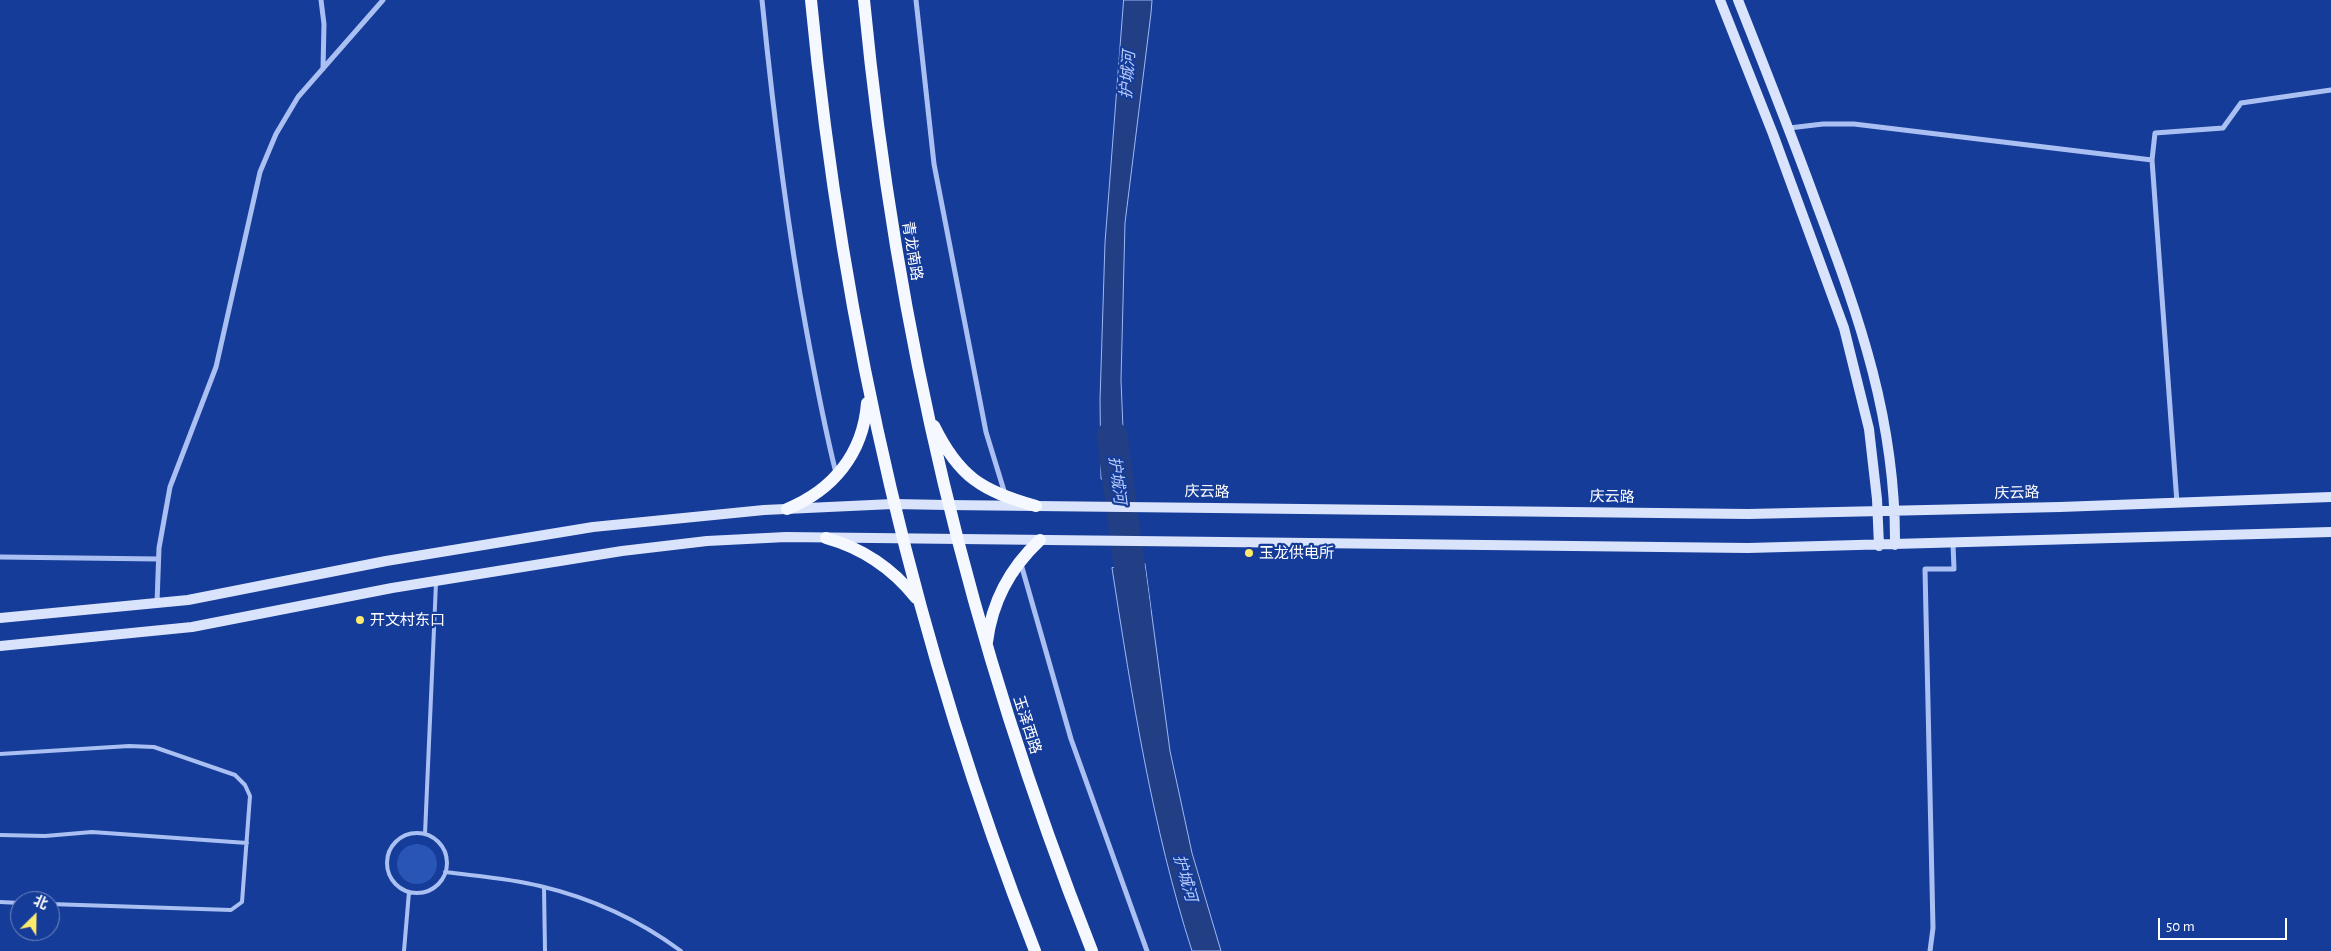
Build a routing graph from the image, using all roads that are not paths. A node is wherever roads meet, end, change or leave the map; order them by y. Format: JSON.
{"nodes":[{"id":1,"x":321,"y":0,"type":"edge"},
{"id":2,"x":383,"y":0,"type":"edge"},
{"id":3,"x":762,"y":0,"type":"edge"},
{"id":4,"x":811,"y":0,"type":"edge"},
{"id":5,"x":864,"y":0,"type":"edge"},
{"id":6,"x":916,"y":0,"type":"edge"},
{"id":7,"x":1720,"y":0,"type":"edge"},
{"id":8,"x":1738,"y":0,"type":"edge"},
{"id":9,"x":323,"y":68,"type":"junction"},
{"id":10,"x":2331,"y":90,"type":"edge"},
{"id":11,"x":1789,"y":128,"type":"junction"},
{"id":12,"x":2152,"y":160,"type":"junction"},
{"id":13,"x":864,"y":371,"type":"junction"},
{"id":14,"x":925,"y":407,"type":"junction"},
{"id":15,"x":837,"y":476,"type":"junction"},
{"id":16,"x":1006,"y":497,"type":"junction"},
{"id":17,"x":2331,"y":497,"type":"edge"},
{"id":18,"x":2177,"y":502,"type":"junction"},
{"id":19,"x":893,"y":504,"type":"junction"},
{"id":20,"x":947,"y":504,"type":"junction"},
{"id":21,"x":1036,"y":506,"type":"junction"},
{"id":22,"x":787,"y":509,"type":"junction"},
{"id":23,"x":1877,"y":511,"type":"junction"},
{"id":24,"x":1894,"y":511,"type":"junction"},
{"id":25,"x":2331,"y":532,"type":"edge"},
{"id":26,"x":826,"y":538,"type":"junction"},
{"id":27,"x":902,"y":539,"type":"junction"},
{"id":28,"x":956,"y":539,"type":"junction"},
{"id":29,"x":1040,"y":540,"type":"junction"},
{"id":30,"x":1953,"y":544,"type":"junction"},
{"id":31,"x":1895,"y":545,"type":"junction"},
{"id":32,"x":1879,"y":546,"type":"junction"},
{"id":33,"x":0,"y":557,"type":"edge"},
{"id":34,"x":158,"y":559,"type":"junction"},
{"id":35,"x":1020,"y":560,"type":"junction"},
{"id":36,"x":436,"y":581,"type":"junction"},
{"id":37,"x":918,"y":601,"type":"junction"},
{"id":38,"x":157,"y":603,"type":"junction"},
{"id":39,"x":0,"y":618,"type":"edge"},
{"id":40,"x":0,"y":646,"type":"edge"},
{"id":41,"x":986,"y":647,"type":"junction"},
{"id":42,"x":0,"y":754,"type":"edge"},
{"id":43,"x":425,"y":834,"type":"junction"},
{"id":44,"x":0,"y":836,"type":"edge"},
{"id":45,"x":247,"y":843,"type":"junction"},
{"id":46,"x":445,"y":872,"type":"junction"},
{"id":47,"x":544,"y":887,"type":"junction"},
{"id":48,"x":409,"y":892,"type":"junction"},
{"id":49,"x":60,"y":904,"type":"edge"},
{"id":50,"x":404,"y":951,"type":"edge"},
{"id":51,"x":545,"y":951,"type":"edge"},
{"id":52,"x":681,"y":951,"type":"edge"},
{"id":53,"x":1035,"y":951,"type":"edge"},
{"id":54,"x":1092,"y":951,"type":"edge"},
{"id":55,"x":1147,"y":951,"type":"edge"},
{"id":56,"x":1930,"y":951,"type":"edge"}],
"edges":[{"from":1,"to":9,"type":"street"},
{"from":2,"to":9,"type":"street"},
{"from":3,"to":15,"type":"street"},
{"from":4,"to":13,"type":"main road"},
{"from":5,"to":14,"type":"main road","name":"青龙南路"},
{"from":6,"to":16,"type":"street"},
{"from":7,"to":23,"type":"street"},
{"from":8,"to":11,"type":"street"},
{"from":9,"to":34,"type":"street"},
{"from":10,"to":12,"type":"street"},
{"from":11,"to":12,"type":"street"},
{"from":11,"to":24,"type":"street"},
{"from":12,"to":18,"type":"street"},
{"from":13,"to":15,"type":"main road"},
{"from":13,"to":19,"type":"main road"},
{"from":14,"to":16,"type":"main road"},
{"from":14,"to":20,"type":"main road","name":"青龙南路"},
{"from":15,"to":22,"type":"main road"},
{"from":16,"to":21,"type":"main road"},
{"from":17,"to":18,"type":"street","name":"庆云路"},
{"from":18,"to":24,"type":"street","name":"庆云路"},
{"from":19,"to":20,"type":"street","name":"庆云路"},
{"from":19,"to":22,"type":"street","name":"庆云路"},
{"from":19,"to":27,"type":"main road"},
{"from":20,"to":21,"type":"street","name":"庆云路"},
{"from":20,"to":28,"type":"main road","name":"玉泽西路"},
{"from":21,"to":23,"type":"street","name":"庆云路"},
{"from":22,"to":38,"type":"street","name":"庆云路"},
{"from":23,"to":24,"type":"street","name":"庆云路"},
{"from":23,"to":32,"type":"street"},
{"from":24,"to":31,"type":"street"},
{"from":25,"to":30,"type":"street"},
{"from":26,"to":27,"type":"street"},
{"from":26,"to":36,"type":"street"},
{"from":26,"to":37,"type":"main road"},
{"from":27,"to":28,"type":"street"},
{"from":27,"to":37,"type":"main road"},
{"from":28,"to":29,"type":"street"},
{"from":28,"to":41,"type":"main road","name":"玉泽西路"},
{"from":29,"to":32,"type":"street"},
{"from":29,"to":35,"type":"main road"},
{"from":30,"to":31,"type":"street"},
{"from":30,"to":56,"type":"street"},
{"from":31,"to":32,"type":"street"},
{"from":33,"to":34,"type":"street"},
{"from":34,"to":38,"type":"street"},
{"from":35,"to":41,"type":"main road"},
{"from":35,"to":55,"type":"street"},
{"from":36,"to":40,"type":"street"},
{"from":36,"to":43,"type":"lane"},
{"from":37,"to":53,"type":"main road"},
{"from":38,"to":39,"type":"street","name":"庆云路"},
{"from":41,"to":54,"type":"main road","name":"玉泽西路"},
{"from":42,"to":45,"type":"lane"},
{"from":43,"to":46,"type":"lane"},
{"from":43,"to":48,"type":"lane"},
{"from":44,"to":45,"type":"lane"},
{"from":45,"to":49,"type":"lane"},
{"from":46,"to":47,"type":"lane"},
{"from":46,"to":48,"type":"lane"},
{"from":47,"to":51,"type":"lane"},
{"from":47,"to":52,"type":"lane"},
{"from":48,"to":50,"type":"lane"}]}
